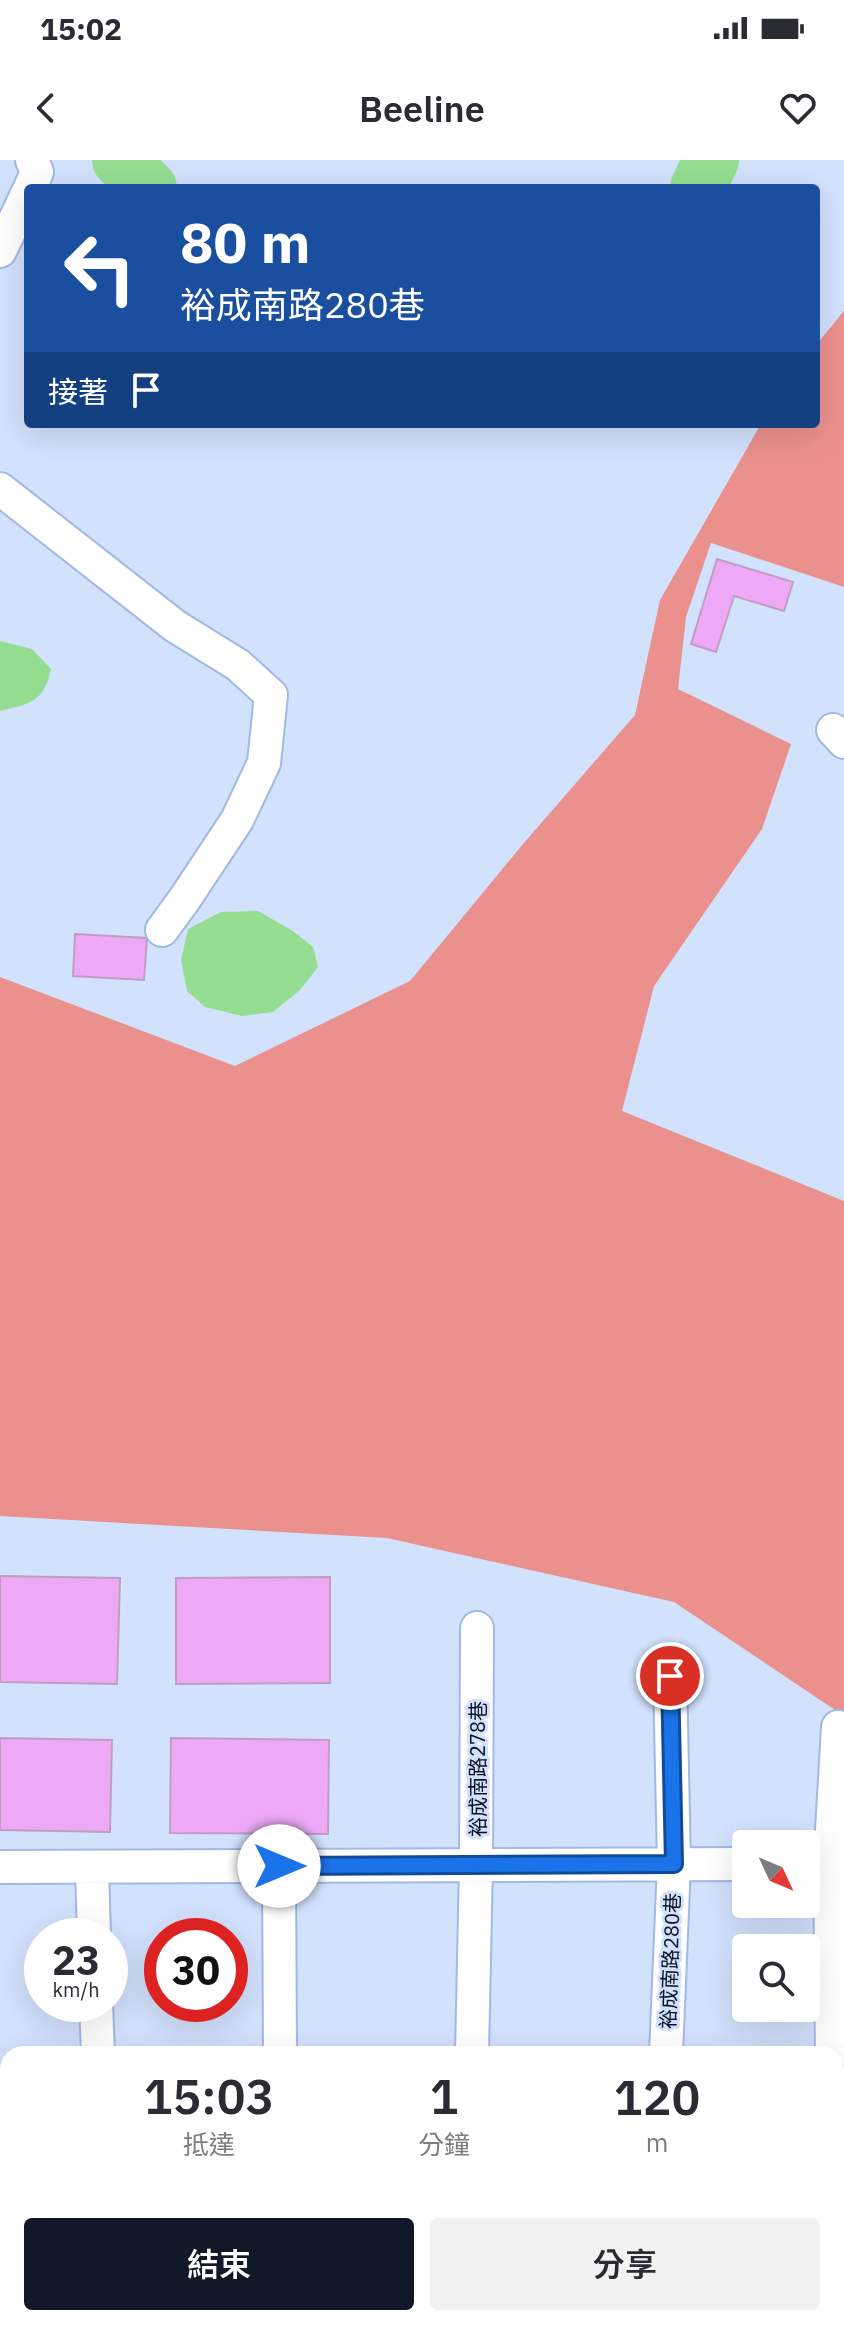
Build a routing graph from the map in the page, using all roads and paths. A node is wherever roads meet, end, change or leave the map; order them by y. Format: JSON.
{"nodes":[{"id":1,"x":32,"y":160,"type":"edge"},
{"id":2,"x":32,"y":184,"type":"edge"},
{"id":3,"x":24,"y":201,"type":"edge"},
{"id":4,"x":0,"y":251,"type":"edge"},
{"id":5,"x":0,"y":489,"type":"edge"},
{"id":6,"x":162,"y":930,"type":"dead end"},
{"id":7,"x":477,"y":1628,"type":"dead end"},
{"id":8,"x":670,"y":1676,"type":"dead end"},
{"id":9,"x":838,"y":1727,"type":"dead end"},
{"id":10,"x":820,"y":1850,"type":"edge"},
{"id":11,"x":674,"y":1864,"type":"junction"},
{"id":12,"x":732,"y":1864,"type":"edge"},
{"id":13,"x":476,"y":1865,"type":"junction"},
{"id":14,"x":279,"y":1866,"type":"junction"},
{"id":15,"x":0,"y":1867,"type":"edge"},
{"id":16,"x":92,"y":1867,"type":"junction"},
{"id":17,"x":820,"y":1891,"type":"edge"},
{"id":18,"x":93,"y":1918,"type":"edge"},
{"id":19,"x":97,"y":2022,"type":"edge"},
{"id":20,"x":98,"y":2046,"type":"edge"},
{"id":21,"x":280,"y":2046,"type":"edge"},
{"id":22,"x":472,"y":2046,"type":"edge"},
{"id":23,"x":666,"y":2046,"type":"edge"},
{"id":24,"x":831,"y":2046,"type":"edge"}],
"edges":[{"from":1,"to":2,"type":"street"},
{"from":3,"to":4,"type":"street"},
{"from":5,"to":6,"type":"street"},
{"from":7,"to":13,"type":"street","name":"裕成南路278巷"},
{"from":8,"to":11,"type":"street","name":"裕成南路280巷"},
{"from":9,"to":10,"type":"street"},
{"from":11,"to":12,"type":"street"},
{"from":11,"to":13,"type":"street"},
{"from":11,"to":23,"type":"street","name":"裕成南路280巷"},
{"from":13,"to":14,"type":"street"},
{"from":13,"to":22,"type":"street","name":"裕成南路278巷"},
{"from":14,"to":16,"type":"street"},
{"from":14,"to":21,"type":"street"},
{"from":15,"to":16,"type":"street"},
{"from":16,"to":18,"type":"street"},
{"from":17,"to":24,"type":"street"},
{"from":19,"to":20,"type":"street"}]}
